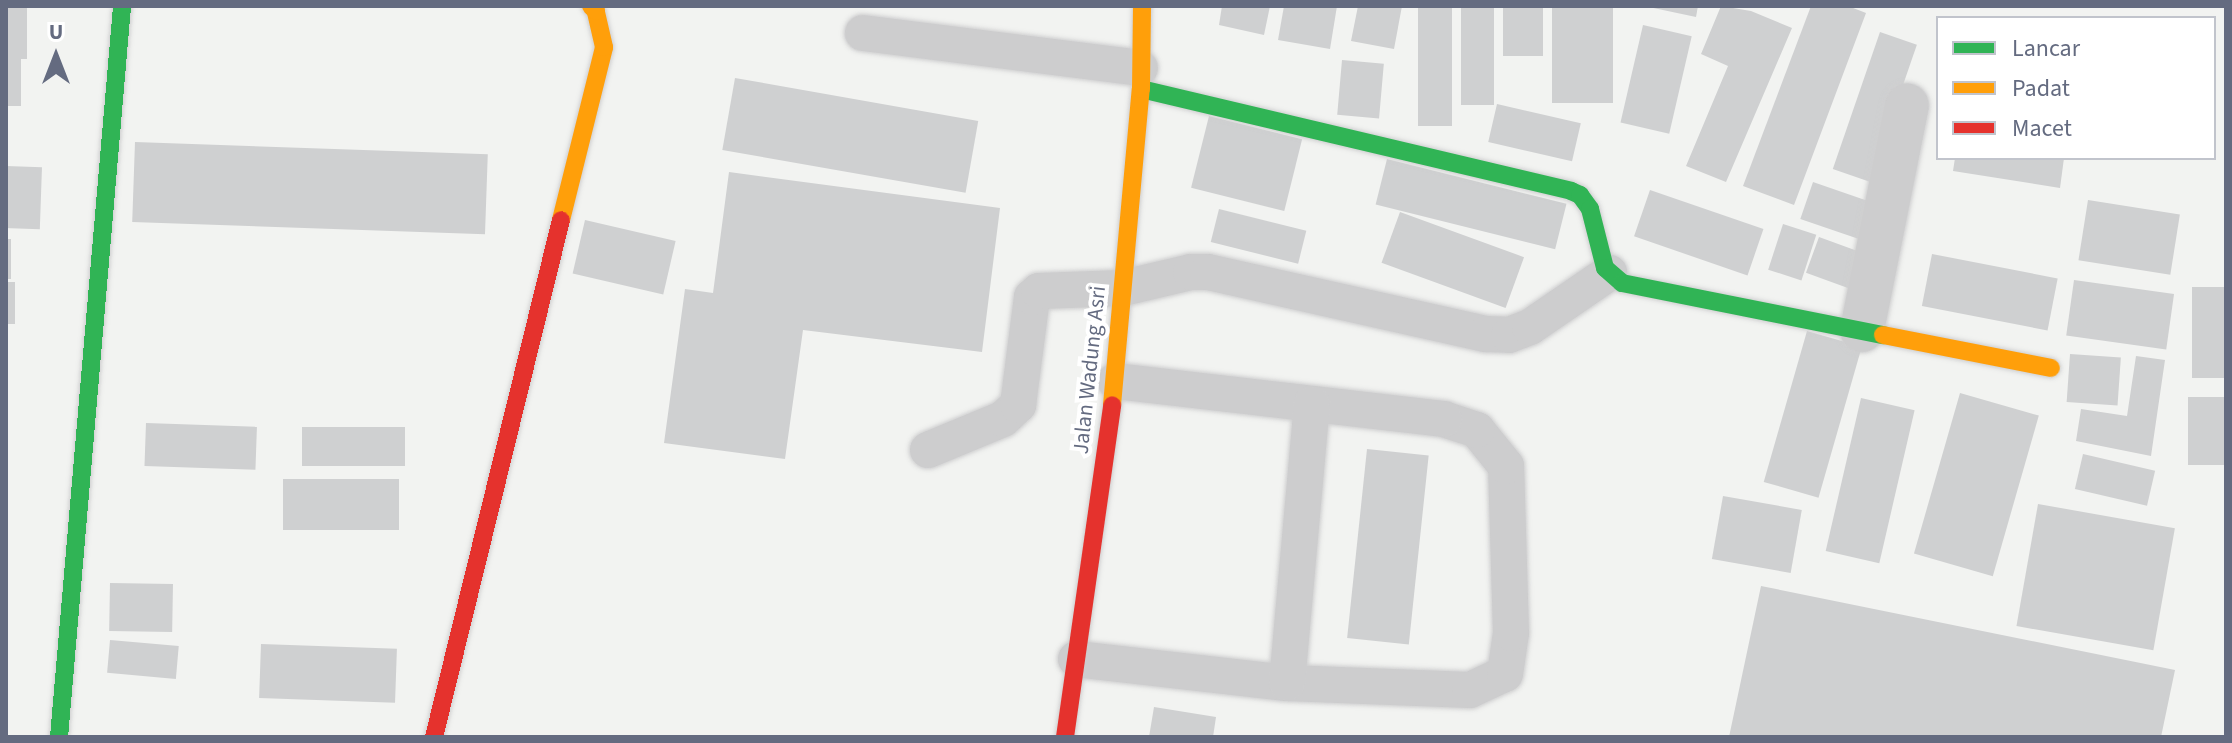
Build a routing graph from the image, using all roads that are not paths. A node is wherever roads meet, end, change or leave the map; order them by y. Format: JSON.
{"nodes":[{"id":1,"x":122,"y":6,"type":"edge"},
{"id":2,"x":591,"y":6,"type":"edge"},
{"id":3,"x":1142,"y":6,"type":"edge"},
{"id":4,"x":863,"y":33,"type":"dead end"},
{"id":5,"x":1140,"y":79,"type":"junction"},
{"id":6,"x":1907,"y":105,"type":"dead end"},
{"id":7,"x":1609,"y":273,"type":"junction"},
{"id":8,"x":1123,"y":288,"type":"junction"},
{"id":9,"x":1862,"y":330,"type":"junction"},
{"id":10,"x":2051,"y":368,"type":"dead end"},
{"id":11,"x":1115,"y":381,"type":"junction"},
{"id":12,"x":1312,"y":404,"type":"junction"},
{"id":13,"x":928,"y":450,"type":"dead end"},
{"id":14,"x":1076,"y":659,"type":"junction"},
{"id":15,"x":1287,"y":683,"type":"junction"},
{"id":16,"x":59,"y":737,"type":"edge"},
{"id":17,"x":434,"y":737,"type":"edge"},
{"id":18,"x":1065,"y":737,"type":"edge"}],
"edges":[{"from":1,"to":16,"type":"street"},
{"from":2,"to":17,"type":"street"},
{"from":3,"to":5,"type":"street","name":"Jalan Wadung Asri"},
{"from":4,"to":5,"type":"lane"},
{"from":5,"to":7,"type":"street"},
{"from":5,"to":8,"type":"street","name":"Jalan Wadung Asri"},
{"from":6,"to":9,"type":"street"},
{"from":7,"to":8,"type":"lane"},
{"from":7,"to":9,"type":"street"},
{"from":8,"to":11,"type":"street","name":"Jalan Wadung Asri"},
{"from":8,"to":13,"type":"lane"},
{"from":9,"to":10,"type":"street"},
{"from":11,"to":12,"type":"lane"},
{"from":11,"to":14,"type":"street","name":"Jalan Wadung Asri"},
{"from":12,"to":15,"type":"lane"},
{"from":12,"to":15,"type":"lane"},
{"from":14,"to":15,"type":"lane"},
{"from":14,"to":18,"type":"street","name":"Jalan Wadung Asri"}]}
